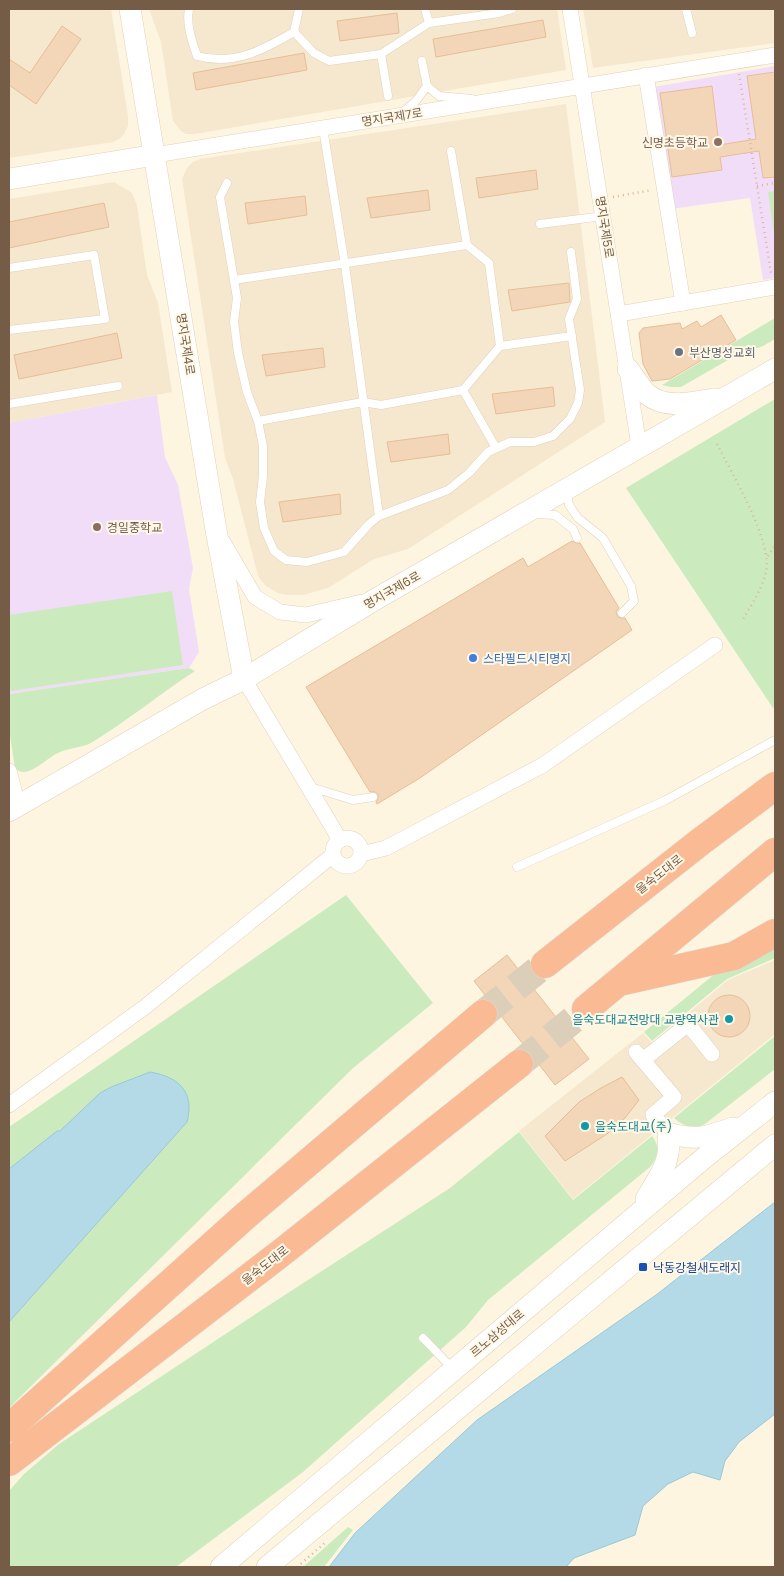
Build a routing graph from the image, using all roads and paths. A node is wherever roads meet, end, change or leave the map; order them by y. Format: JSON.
{"nodes":[{"id":1,"x":130,"y":9,"type":"edge"},
{"id":2,"x":189,"y":9,"type":"edge"},
{"id":3,"x":299,"y":9,"type":"edge"},
{"id":4,"x":425,"y":9,"type":"edge"},
{"id":5,"x":512,"y":9,"type":"edge"},
{"id":6,"x":570,"y":9,"type":"edge"},
{"id":7,"x":686,"y":9,"type":"edge"},
{"id":8,"x":429,"y":22,"type":"junction"},
{"id":9,"x":294,"y":32,"type":"junction"},
{"id":10,"x":692,"y":34,"type":"dead end"},
{"id":11,"x":381,"y":54,"type":"junction"},
{"id":12,"x":775,"y":55,"type":"edge"},
{"id":13,"x":422,"y":62,"type":"dead end"},
{"id":14,"x":738,"y":70,"type":"dead end"},
{"id":15,"x":646,"y":75,"type":"junction"},
{"id":16,"x":583,"y":85,"type":"junction"},
{"id":17,"x":427,"y":86,"type":"junction"},
{"id":18,"x":388,"y":96,"type":"dead end"},
{"id":19,"x":494,"y":100,"type":"junction"},
{"id":20,"x":391,"y":117,"type":"junction"},
{"id":21,"x":323,"y":128,"type":"junction"},
{"id":22,"x":451,"y":151,"type":"dead end"},
{"id":23,"x":155,"y":154,"type":"junction"},
{"id":24,"x":9,"y":179,"type":"edge"},
{"id":25,"x":227,"y":183,"type":"dead end"},
{"id":26,"x":775,"y":184,"type":"edge"},
{"id":27,"x":757,"y":186,"type":"junction"},
{"id":28,"x":656,"y":190,"type":"dead end"},
{"id":29,"x":607,"y":198,"type":"dead end"},
{"id":30,"x":604,"y":216,"type":"junction"},
{"id":31,"x":540,"y":224,"type":"dead end"},
{"id":32,"x":467,"y":245,"type":"junction"},
{"id":33,"x":571,"y":252,"type":"dead end"},
{"id":34,"x":345,"y":265,"type":"junction"},
{"id":35,"x":9,"y":268,"type":"edge"},
{"id":36,"x":234,"y":280,"type":"junction"},
{"id":37,"x":774,"y":283,"type":"edge"},
{"id":38,"x":683,"y":303,"type":"junction"},
{"id":39,"x":619,"y":314,"type":"junction"},
{"id":40,"x":9,"y":330,"type":"edge"},
{"id":41,"x":572,"y":336,"type":"junction"},
{"id":42,"x":500,"y":346,"type":"junction"},
{"id":43,"x":628,"y":369,"type":"junction"},
{"id":44,"x":775,"y":369,"type":"edge"},
{"id":45,"x":118,"y":386,"type":"dead end"},
{"id":46,"x":463,"y":390,"type":"junction"},
{"id":47,"x":725,"y":398,"type":"junction"},
{"id":48,"x":363,"y":402,"type":"junction"},
{"id":49,"x":9,"y":404,"type":"edge"},
{"id":50,"x":258,"y":421,"type":"junction"},
{"id":51,"x":717,"y":444,"type":"dead end"},
{"id":52,"x":639,"y":446,"type":"junction"},
{"id":53,"x":496,"y":448,"type":"junction"},
{"id":54,"x":567,"y":488,"type":"junction"},
{"id":55,"x":522,"y":514,"type":"junction"},
{"id":56,"x":379,"y":516,"type":"junction"},
{"id":57,"x":216,"y":530,"type":"junction"},
{"id":58,"x":577,"y":538,"type":"dead end"},
{"id":59,"x":775,"y":546,"type":"edge"},
{"id":60,"x":767,"y":557,"type":"junction"},
{"id":61,"x":376,"y":598,"type":"junction"},
{"id":62,"x":622,"y":613,"type":"dead end"},
{"id":63,"x":742,"y":621,"type":"dead end"},
{"id":64,"x":715,"y":645,"type":"dead end"},
{"id":65,"x":244,"y":679,"type":"junction"},
{"id":66,"x":775,"y":740,"type":"edge"},
{"id":67,"x":9,"y":771,"type":"edge"},
{"id":68,"x":775,"y":786,"type":"edge"},
{"id":69,"x":308,"y":787,"type":"junction"},
{"id":70,"x":373,"y":797,"type":"dead end"},
{"id":71,"x":14,"y":808,"type":"edge"},
{"id":72,"x":340,"y":840,"type":"junction"},
{"id":73,"x":775,"y":852,"type":"edge"},
{"id":74,"x":361,"y":854,"type":"junction"},
{"id":75,"x":333,"y":855,"type":"junction"},
{"id":76,"x":517,"y":866,"type":"dead end"},
{"id":77,"x":775,"y":932,"type":"edge"},
{"id":78,"x":545,"y":964,"type":"tunnel mouth"},
{"id":79,"x":619,"y":982,"type":"junction"},
{"id":80,"x":586,"y":1009,"type":"tunnel mouth"},
{"id":81,"x":483,"y":1014,"type":"tunnel mouth"},
{"id":82,"x":712,"y":1054,"type":"dead end"},
{"id":83,"x":519,"y":1064,"type":"tunnel mouth"},
{"id":84,"x":775,"y":1102,"type":"edge"},
{"id":85,"x":9,"y":1105,"type":"edge"},
{"id":86,"x":750,"y":1122,"type":"junction"},
{"id":87,"x":668,"y":1133,"type":"junction"},
{"id":88,"x":775,"y":1145,"type":"edge"},
{"id":89,"x":635,"y":1216,"type":"junction"},
{"id":90,"x":423,"y":1338,"type":"dead end"},
{"id":91,"x":454,"y":1370,"type":"junction"},
{"id":92,"x":10,"y":1426,"type":"edge"},
{"id":93,"x":32,"y":1443,"type":"junction"},
{"id":94,"x":9,"y":1462,"type":"edge"},
{"id":95,"x":9,"y":1477,"type":"edge"},
{"id":96,"x":221,"y":1567,"type":"edge"},
{"id":97,"x":266,"y":1567,"type":"edge"}],
"edges":[{"from":1,"to":23,"type":"street","name":"명지국제4로"},
{"from":2,"to":9,"type":"lane"},
{"from":3,"to":9,"type":"lane"},
{"from":4,"to":8,"type":"lane"},
{"from":5,"to":8,"type":"lane"},
{"from":6,"to":16,"type":"street","name":"명지국제5로"},
{"from":7,"to":10,"type":"lane"},
{"from":8,"to":11,"type":"lane"},
{"from":9,"to":11,"type":"lane"},
{"from":11,"to":18,"type":"lane"},
{"from":12,"to":15,"type":"street","name":"명지국제7로"},
{"from":13,"to":17,"type":"lane"},
{"from":14,"to":27,"type":"path"},
{"from":15,"to":16,"type":"street","name":"명지국제7로"},
{"from":15,"to":38,"type":"street"},
{"from":16,"to":19,"type":"street","name":"명지국제7로"},
{"from":16,"to":30,"type":"street","name":"명지국제5로"},
{"from":17,"to":19,"type":"lane"},
{"from":17,"to":20,"type":"lane"},
{"from":19,"to":20,"type":"street","name":"명지국제7로"},
{"from":20,"to":21,"type":"street","name":"명지국제7로"},
{"from":21,"to":23,"type":"street","name":"명지국제7로"},
{"from":21,"to":34,"type":"lane"},
{"from":22,"to":32,"type":"lane"},
{"from":23,"to":24,"type":"street","name":"명지국제7로"},
{"from":23,"to":57,"type":"street","name":"명지국제4로"},
{"from":25,"to":36,"type":"lane"},
{"from":26,"to":27,"type":"path"},
{"from":27,"to":37,"type":"path"},
{"from":28,"to":29,"type":"path"},
{"from":30,"to":31,"type":"lane"},
{"from":30,"to":39,"type":"street","name":"명지국제5로"},
{"from":32,"to":34,"type":"lane"},
{"from":32,"to":42,"type":"lane"},
{"from":33,"to":41,"type":"lane"},
{"from":34,"to":36,"type":"lane"},
{"from":34,"to":48,"type":"lane"},
{"from":35,"to":40,"type":"lane"},
{"from":36,"to":50,"type":"lane"},
{"from":37,"to":38,"type":"street"},
{"from":38,"to":39,"type":"street"},
{"from":39,"to":43,"type":"street","name":"명지국제5로"},
{"from":41,"to":42,"type":"lane"},
{"from":41,"to":53,"type":"lane"},
{"from":42,"to":46,"type":"lane"},
{"from":43,"to":47,"type":"street"},
{"from":43,"to":52,"type":"street","name":"명지국제5로"},
{"from":44,"to":47,"type":"street","name":"명지국제6로"},
{"from":45,"to":49,"type":"lane"},
{"from":46,"to":48,"type":"lane"},
{"from":46,"to":53,"type":"lane"},
{"from":47,"to":52,"type":"street","name":"명지국제6로"},
{"from":48,"to":50,"type":"lane"},
{"from":48,"to":56,"type":"lane"},
{"from":50,"to":56,"type":"lane"},
{"from":51,"to":60,"type":"path"},
{"from":52,"to":54,"type":"street","name":"명지국제6로"},
{"from":53,"to":56,"type":"lane"},
{"from":54,"to":55,"type":"street","name":"명지국제6로"},
{"from":54,"to":62,"type":"lane"},
{"from":55,"to":58,"type":"lane"},
{"from":55,"to":61,"type":"street","name":"명지국제6로"},
{"from":57,"to":61,"type":"street"},
{"from":57,"to":65,"type":"street","name":"명지국제4로"},
{"from":59,"to":60,"type":"path"},
{"from":60,"to":63,"type":"path"},
{"from":61,"to":65,"type":"street","name":"명지국제6로"},
{"from":64,"to":74,"type":"street"},
{"from":65,"to":69,"type":"street"},
{"from":65,"to":71,"type":"street","name":"명지국제6로"},
{"from":66,"to":76,"type":"lane"},
{"from":67,"to":71,"type":"street"},
{"from":68,"to":78,"type":"highway","name":"을숙도대로"},
{"from":69,"to":70,"type":"lane"},
{"from":69,"to":72,"type":"street"},
{"from":72,"to":74,"type":"street"},
{"from":72,"to":75,"type":"street"},
{"from":73,"to":79,"type":"highway"},
{"from":74,"to":75,"type":"street"},
{"from":75,"to":85,"type":"street"},
{"from":77,"to":79,"type":"highway"},
{"from":79,"to":80,"type":"highway"},
{"from":81,"to":92,"type":"highway"},
{"from":82,"to":87,"type":"street"},
{"from":83,"to":93,"type":"highway","name":"을숙도대로"},
{"from":84,"to":86,"type":"street","name":"르노삼성대로"},
{"from":86,"to":87,"type":"street"},
{"from":86,"to":89,"type":"street","name":"르노삼성대로"},
{"from":87,"to":89,"type":"street"},
{"from":88,"to":97,"type":"street"},
{"from":89,"to":91,"type":"street","name":"르노삼성대로"},
{"from":90,"to":91,"type":"lane"},
{"from":91,"to":96,"type":"street","name":"르노삼성대로"},
{"from":93,"to":94,"type":"highway","name":"을숙도대로"},
{"from":93,"to":95,"type":"highway"}]}
